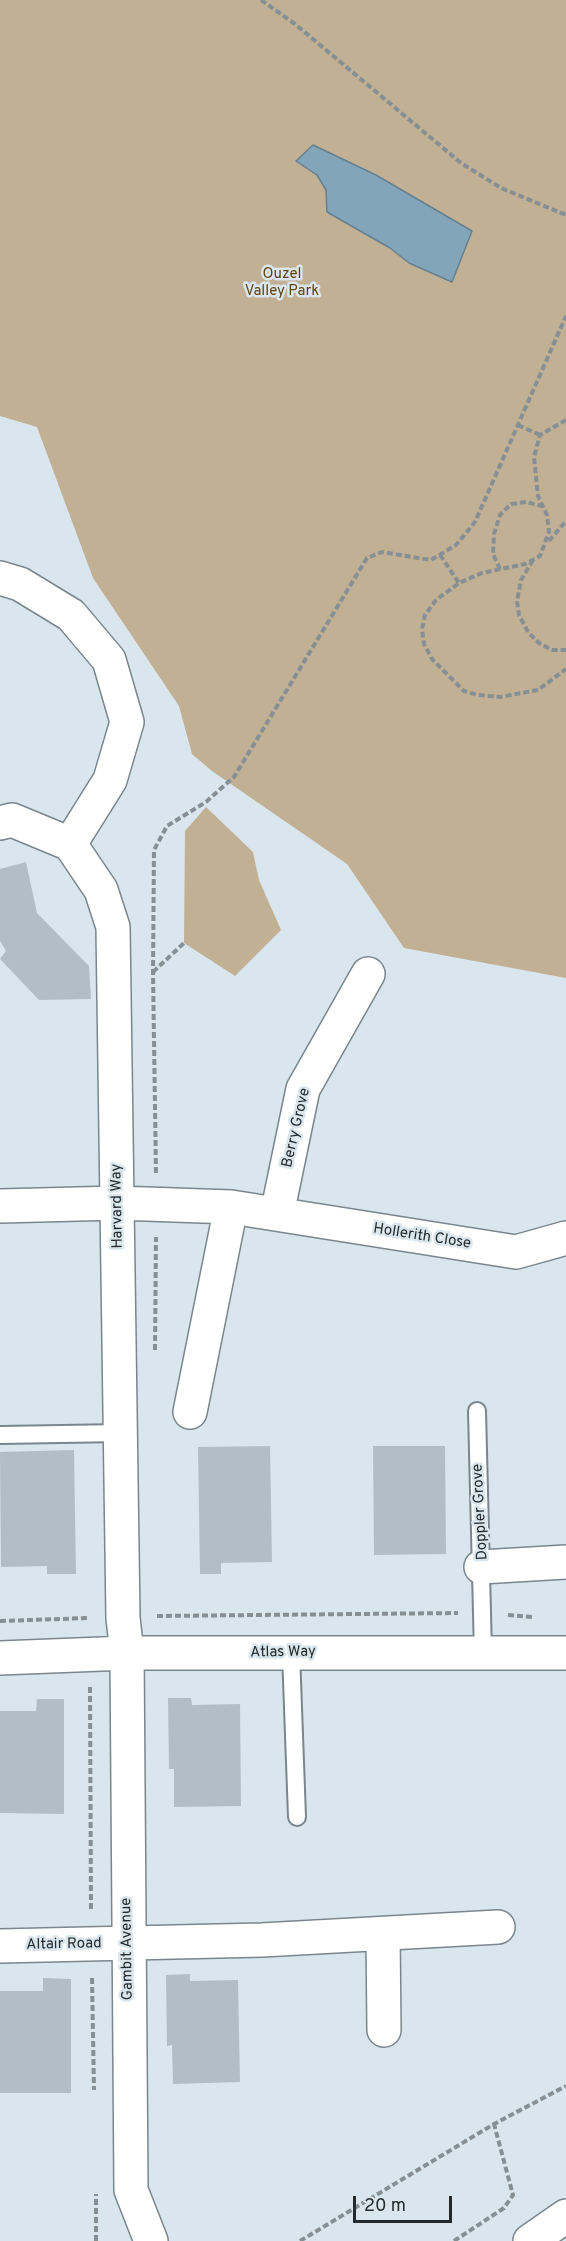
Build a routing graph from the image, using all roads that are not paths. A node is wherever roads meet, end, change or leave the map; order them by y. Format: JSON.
{"nodes":[{"id":1,"x":0,"y":578,"type":"edge"},
{"id":2,"x":0,"y":823,"type":"edge"},
{"id":3,"x":70,"y":844,"type":"junction"},
{"id":4,"x":368,"y":974,"type":"dead end"},
{"id":5,"x":118,"y":1203,"type":"junction"},
{"id":6,"x":0,"y":1206,"type":"edge"},
{"id":7,"x":231,"y":1207,"type":"junction"},
{"id":8,"x":277,"y":1214,"type":"junction"},
{"id":9,"x":566,"y":1238,"type":"edge"},
{"id":10,"x":477,"y":1411,"type":"dead end"},
{"id":11,"x":190,"y":1412,"type":"dead end"},
{"id":12,"x":122,"y":1433,"type":"junction"},
{"id":13,"x":0,"y":1435,"type":"edge"},
{"id":14,"x":566,"y":1562,"type":"edge"},
{"id":15,"x":481,"y":1567,"type":"junction"},
{"id":16,"x":127,"y":1653,"type":"junction"},
{"id":17,"x":291,"y":1653,"type":"junction"},
{"id":18,"x":483,"y":1653,"type":"junction"},
{"id":19,"x":566,"y":1653,"type":"edge"},
{"id":20,"x":0,"y":1658,"type":"edge"},
{"id":21,"x":297,"y":1816,"type":"dead end"},
{"id":22,"x":498,"y":1927,"type":"dead end"},
{"id":23,"x":382,"y":1934,"type":"junction"},
{"id":24,"x":128,"y":1943,"type":"junction"},
{"id":25,"x":0,"y":1946,"type":"edge"},
{"id":26,"x":384,"y":2030,"type":"dead end"},
{"id":27,"x":566,"y":2216,"type":"edge"},
{"id":28,"x":151,"y":2241,"type":"edge"},
{"id":29,"x":530,"y":2241,"type":"edge"}],
"edges":[{"from":1,"to":3,"type":"street"},
{"from":2,"to":3,"type":"street"},
{"from":3,"to":5,"type":"street","name":"Harvard Way"},
{"from":4,"to":8,"type":"street","name":"Berry Grove"},
{"from":5,"to":6,"type":"street"},
{"from":5,"to":7,"type":"street"},
{"from":5,"to":12,"type":"street","name":"Harvard Way"},
{"from":7,"to":8,"type":"street"},
{"from":7,"to":11,"type":"street"},
{"from":8,"to":9,"type":"street","name":"Hollerith Close"},
{"from":10,"to":15,"type":"lane","name":"Doppler Grove"},
{"from":12,"to":13,"type":"lane"},
{"from":12,"to":16,"type":"street","name":"Harvard Way"},
{"from":14,"to":15,"type":"street","name":"Doppler Grove"},
{"from":15,"to":18,"type":"lane"},
{"from":16,"to":17,"type":"street","name":"Atlas Way"},
{"from":16,"to":20,"type":"street","name":"Atlas Way"},
{"from":16,"to":24,"type":"street","name":"Gambit Avenue"},
{"from":17,"to":18,"type":"street","name":"Atlas Way"},
{"from":17,"to":21,"type":"lane"},
{"from":18,"to":19,"type":"street","name":"Atlas Way"},
{"from":22,"to":23,"type":"street","name":"Altair Road"},
{"from":23,"to":24,"type":"street","name":"Altair Road"},
{"from":23,"to":26,"type":"street"},
{"from":24,"to":25,"type":"street","name":"Altair Road"},
{"from":24,"to":28,"type":"street","name":"Gambit Avenue"},
{"from":27,"to":29,"type":"street"}]}
